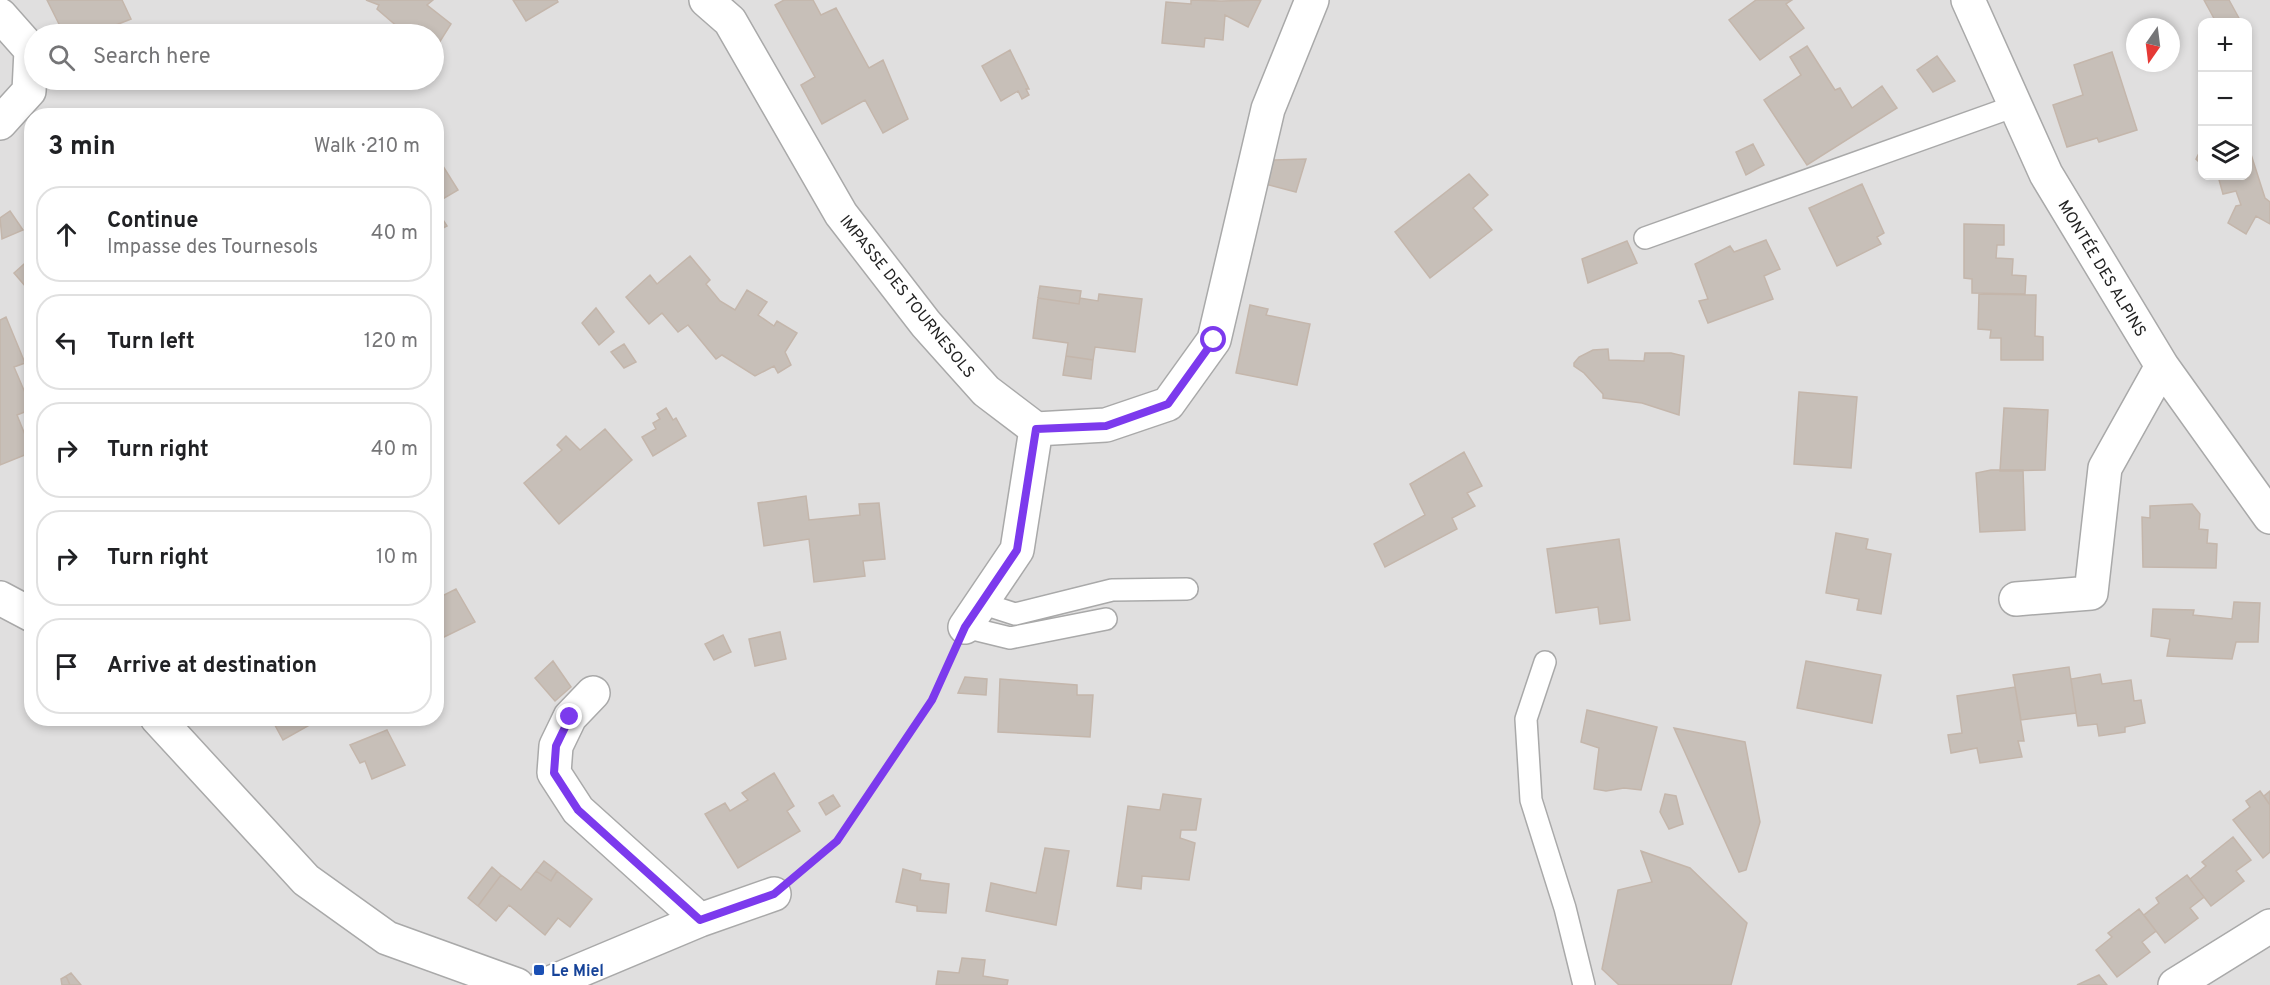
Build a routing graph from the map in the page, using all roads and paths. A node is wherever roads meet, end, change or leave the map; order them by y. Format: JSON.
{"nodes":[{"id":1,"x":706,"y":0,"type":"edge"},
{"id":2,"x":1312,"y":0,"type":"edge"},
{"id":3,"x":1968,"y":0,"type":"edge"},
{"id":4,"x":0,"y":15,"type":"edge"},
{"id":5,"x":24,"y":42,"type":"edge"},
{"id":6,"x":29,"y":90,"type":"edge"},
{"id":7,"x":2015,"y":106,"type":"junction"},
{"id":8,"x":0,"y":123,"type":"edge"},
{"id":9,"x":1645,"y":238,"type":"dead end"},
{"id":10,"x":2162,"y":366,"type":"junction"},
{"id":11,"x":1036,"y":429,"type":"junction"},
{"id":12,"x":2270,"y":517,"type":"edge"},
{"id":13,"x":1187,"y":589,"type":"dead end"},
{"id":14,"x":0,"y":598,"type":"edge"},
{"id":15,"x":2016,"y":599,"type":"dead end"},
{"id":16,"x":24,"y":611,"type":"edge"},
{"id":17,"x":973,"y":615,"type":"junction"},
{"id":18,"x":1106,"y":619,"type":"dead end"},
{"id":19,"x":1545,"y":662,"type":"dead end"},
{"id":20,"x":593,"y":693,"type":"dead end"},
{"id":21,"x":164,"y":726,"type":"edge"},
{"id":22,"x":774,"y":894,"type":"joint"},
{"id":23,"x":700,"y":920,"type":"junction"},
{"id":24,"x":2270,"y":926,"type":"edge"},
{"id":25,"x":517,"y":985,"type":"edge"},
{"id":26,"x":544,"y":985,"type":"edge"},
{"id":27,"x":1584,"y":985,"type":"edge"},
{"id":28,"x":2175,"y":985,"type":"edge"}],
"edges":[{"from":1,"to":11,"type":"street","name":"IMPASSE DES TOURNESOLS"},
{"from":2,"to":11,"type":"street"},
{"from":3,"to":7,"type":"street","name":"MONTÉE DES ALPINS"},
{"from":4,"to":5,"type":"street"},
{"from":6,"to":8,"type":"street"},
{"from":7,"to":9,"type":"lane"},
{"from":7,"to":10,"type":"street","name":"MONTÉE DES ALPINS"},
{"from":10,"to":12,"type":"street","name":"MONTÉE DES ALPINS"},
{"from":10,"to":15,"type":"street"},
{"from":11,"to":17,"type":"street"},
{"from":13,"to":17,"type":"lane"},
{"from":14,"to":16,"type":"street"},
{"from":17,"to":18,"type":"lane"},
{"from":17,"to":22,"type":"path"},
{"from":19,"to":27,"type":"lane"},
{"from":20,"to":23,"type":"street"},
{"from":21,"to":25,"type":"street"},
{"from":22,"to":23,"type":"street"},
{"from":23,"to":26,"type":"street"},
{"from":24,"to":28,"type":"street"}]}
